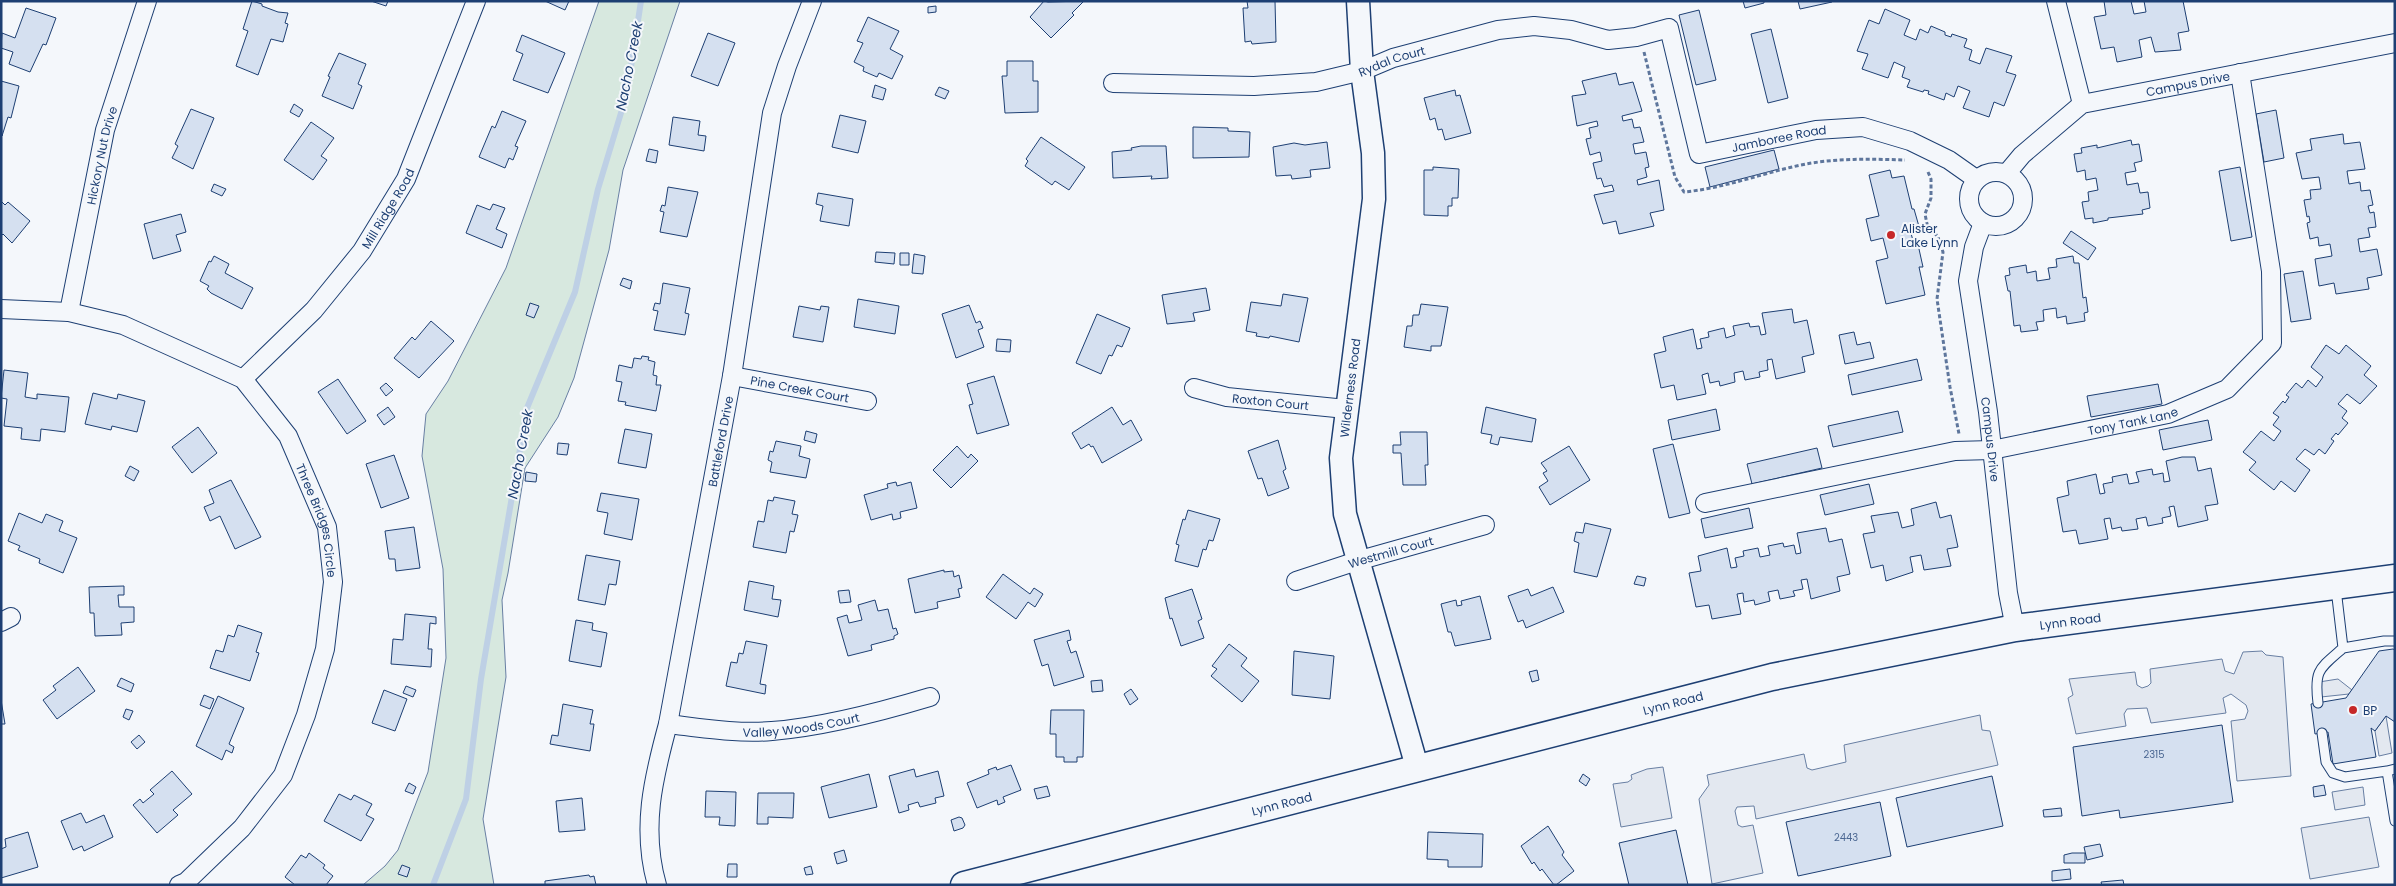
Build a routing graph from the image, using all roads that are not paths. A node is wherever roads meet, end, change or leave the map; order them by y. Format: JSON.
{"nodes":[{"id":1,"x":147,"y":1,"type":"edge"},
{"id":2,"x":476,"y":1,"type":"edge"},
{"id":3,"x":812,"y":1,"type":"edge"},
{"id":4,"x":1358,"y":1,"type":"edge"},
{"id":5,"x":2056,"y":1,"type":"edge"},
{"id":6,"x":1669,"y":28,"type":"joint"},
{"id":7,"x":2395,"y":43,"type":"edge"},
{"id":8,"x":1362,"y":71,"type":"junction"},
{"id":9,"x":2240,"y":73,"type":"junction"},
{"id":10,"x":1113,"y":83,"type":"dead end"},
{"id":11,"x":2082,"y":104,"type":"junction"},
{"id":12,"x":2007,"y":174,"type":"junction"},
{"id":13,"x":1976,"y":179,"type":"junction"},
{"id":14,"x":1983,"y":223,"type":"junction"},
{"id":15,"x":1,"y":310,"type":"edge"},
{"id":16,"x":69,"y":312,"type":"junction"},
{"id":17,"x":732,"y":376,"type":"junction"},
{"id":18,"x":243,"y":379,"type":"junction"},
{"id":19,"x":1194,"y":388,"type":"dead end"},
{"id":20,"x":868,"y":401,"type":"dead end"},
{"id":21,"x":1346,"y":409,"type":"junction"},
{"id":22,"x":1992,"y":450,"type":"junction"},
{"id":23,"x":1704,"y":503,"type":"dead end"},
{"id":24,"x":1485,"y":524,"type":"dead end"},
{"id":25,"x":1357,"y":561,"type":"junction"},
{"id":26,"x":2395,"y":578,"type":"edge"},
{"id":27,"x":1296,"y":581,"type":"dead end"},
{"id":28,"x":2335,"y":585,"type":"junction"},
{"id":29,"x":2016,"y":628,"type":"junction"},
{"id":30,"x":2395,"y":641,"type":"edge"},
{"id":31,"x":2343,"y":648,"type":"junction"},
{"id":32,"x":930,"y":697,"type":"dead end"},
{"id":33,"x":2318,"y":703,"type":"dead end"},
{"id":34,"x":668,"y":724,"type":"junction"},
{"id":35,"x":2322,"y":733,"type":"dead end"},
{"id":36,"x":1417,"y":767,"type":"junction"},
{"id":37,"x":2391,"y":770,"type":"edge"},
{"id":38,"x":2395,"y":821,"type":"edge"},
{"id":39,"x":179,"y":885,"type":"edge"},
{"id":40,"x":657,"y":885,"type":"edge"},
{"id":41,"x":964,"y":885,"type":"edge"}],
"edges":[{"from":1,"to":16,"type":"street","name":"Hickory Nut Drive"},
{"from":2,"to":18,"type":"street","name":"Mill Ridge Road"},
{"from":3,"to":17,"type":"street","name":"Battleford Drive"},
{"from":4,"to":8,"type":"street","name":"Wilderness Road"},
{"from":5,"to":11,"type":"street"},
{"from":6,"to":8,"type":"street","name":"Rydal Court"},
{"from":6,"to":13,"type":"street","name":"Jamboree Road"},
{"from":7,"to":9,"type":"street","name":"Campus Drive"},
{"from":8,"to":10,"type":"street","name":"Rydal Court"},
{"from":8,"to":21,"type":"street","name":"Wilderness Road"},
{"from":9,"to":11,"type":"street","name":"Campus Drive"},
{"from":9,"to":22,"type":"street","name":"Tony Tank Lane"},
{"from":11,"to":12,"type":"street","name":"Campus Drive"},
{"from":12,"to":13,"type":"street"},
{"from":12,"to":14,"type":"street"},
{"from":13,"to":14,"type":"street"},
{"from":14,"to":22,"type":"street","name":"Campus Drive"},
{"from":15,"to":16,"type":"street","name":"Three Bridges Circle"},
{"from":16,"to":18,"type":"street","name":"Three Bridges Circle"},
{"from":17,"to":20,"type":"street","name":"Pine Creek Court"},
{"from":17,"to":34,"type":"street","name":"Battleford Drive"},
{"from":18,"to":39,"type":"street","name":"Three Bridges Circle"},
{"from":19,"to":21,"type":"street","name":"Roxton Court"},
{"from":21,"to":25,"type":"street","name":"Wilderness Road"},
{"from":22,"to":23,"type":"street","name":"Tony Tank Lane"},
{"from":22,"to":29,"type":"street","name":"Campus Drive"},
{"from":24,"to":25,"type":"street","name":"Westmill Court"},
{"from":25,"to":27,"type":"street","name":"Westmill Court"},
{"from":25,"to":36,"type":"street","name":"Wilderness Road"},
{"from":26,"to":28,"type":"main road","name":"Lynn Road"},
{"from":28,"to":29,"type":"main road","name":"Lynn Road"},
{"from":28,"to":31,"type":"lane"},
{"from":29,"to":36,"type":"main road","name":"Lynn Road"},
{"from":30,"to":31,"type":"lane"},
{"from":31,"to":33,"type":"lane"},
{"from":32,"to":34,"type":"street","name":"Valley Woods Court"},
{"from":34,"to":40,"type":"street","name":"Battleford Drive"},
{"from":35,"to":37,"type":"lane"},
{"from":36,"to":41,"type":"main road","name":"Lynn Road"},
{"from":37,"to":38,"type":"lane"}]}
